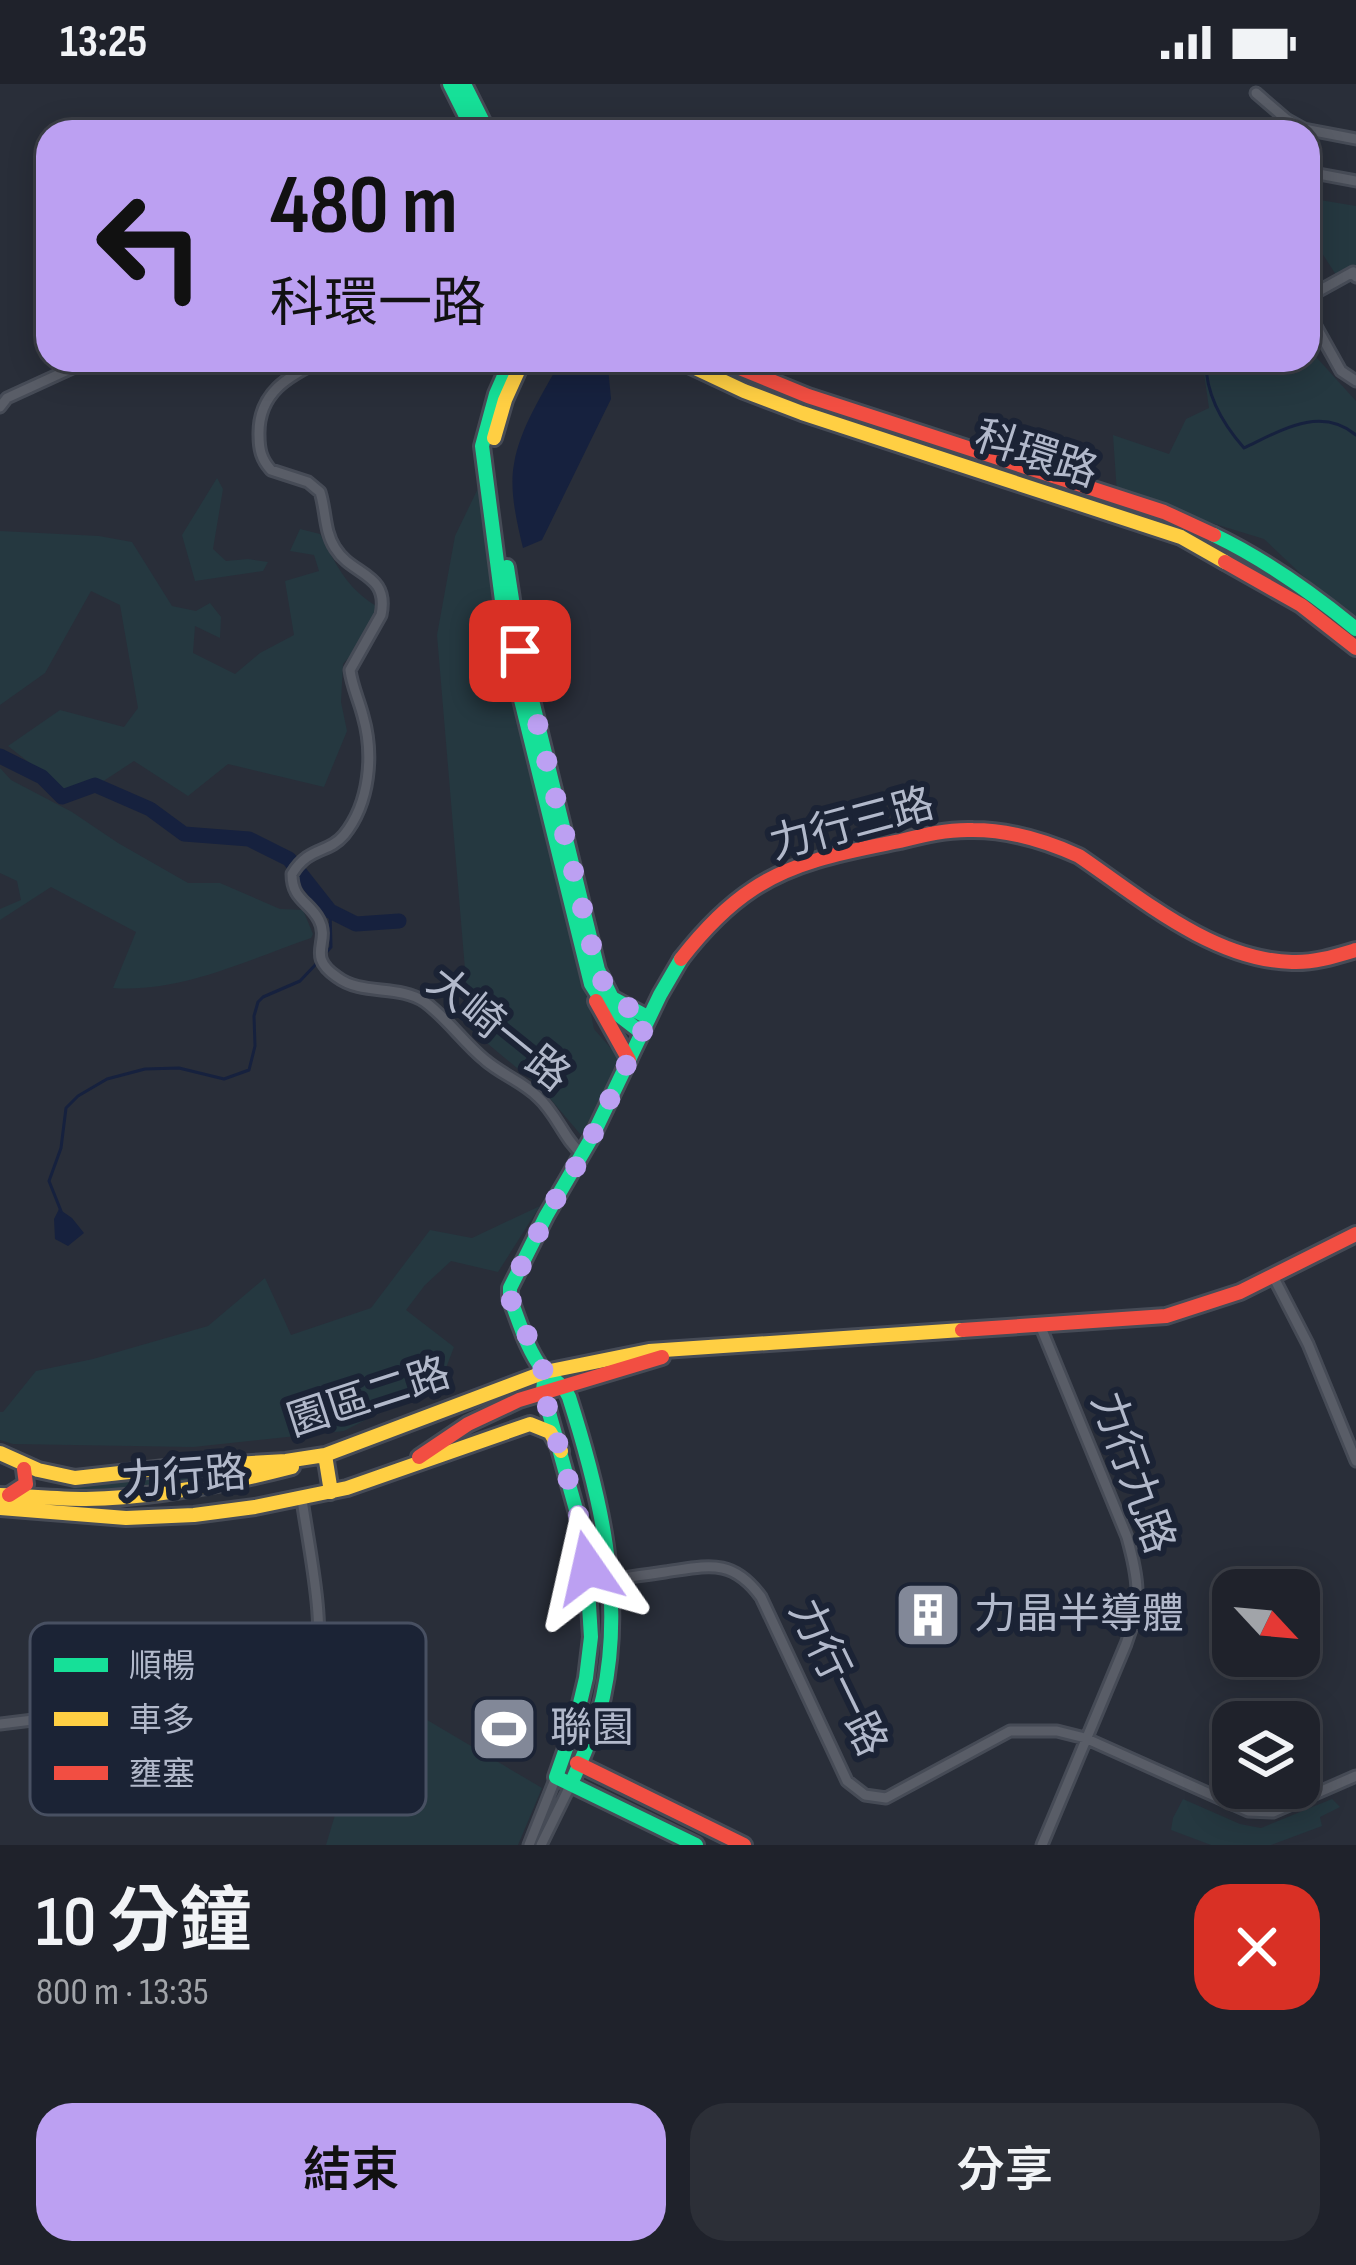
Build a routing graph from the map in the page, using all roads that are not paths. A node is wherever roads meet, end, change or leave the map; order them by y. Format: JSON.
{"nodes":[{"id":1,"x":450,"y":84,"type":"edge"},
{"id":2,"x":464,"y":84,"type":"edge"},
{"id":3,"x":1256,"y":93,"type":"dead end"},
{"id":4,"x":468,"y":120,"type":"edge"},
{"id":5,"x":482,"y":120,"type":"edge"},
{"id":6,"x":1273,"y":120,"type":"edge"},
{"id":7,"x":1320,"y":133,"type":"edge"},
{"id":8,"x":1356,"y":139,"type":"edge"},
{"id":9,"x":1320,"y":174,"type":"edge"},
{"id":10,"x":1356,"y":181,"type":"edge"},
{"id":11,"x":1356,"y":278,"type":"edge"},
{"id":12,"x":1320,"y":290,"type":"edge"},
{"id":13,"x":1320,"y":333,"type":"edge"},
{"id":14,"x":64,"y":372,"type":"edge"},
{"id":15,"x":299,"y":372,"type":"edge"},
{"id":16,"x":506,"y":372,"type":"edge"},
{"id":17,"x":518,"y":372,"type":"edge"},
{"id":18,"x":703,"y":372,"type":"edge"},
{"id":19,"x":749,"y":372,"type":"edge"},
{"id":20,"x":1356,"y":380,"type":"edge"},
{"id":21,"x":0,"y":407,"type":"edge"},
{"id":22,"x":1307,"y":598,"type":"junction"},
{"id":23,"x":1356,"y":629,"type":"edge"},
{"id":24,"x":1356,"y":648,"type":"edge"},
{"id":25,"x":1356,"y":950,"type":"edge"},
{"id":26,"x":593,"y":990,"type":"junction"},
{"id":27,"x":645,"y":1025,"type":"junction"},
{"id":28,"x":628,"y":1060,"type":"junction"},
{"id":29,"x":583,"y":1155,"type":"junction"},
{"id":30,"x":1356,"y":1234,"type":"edge"},
{"id":31,"x":1274,"y":1278,"type":"junction"},
{"id":32,"x":1040,"y":1325,"type":"junction"},
{"id":33,"x":684,"y":1350,"type":"junction"},
{"id":34,"x":544,"y":1372,"type":"junction"},
{"id":35,"x":565,"y":1386,"type":"junction"},
{"id":36,"x":543,"y":1391,"type":"junction"},
{"id":37,"x":560,"y":1451,"type":"junction"},
{"id":38,"x":0,"y":1454,"type":"edge"},
{"id":39,"x":325,"y":1455,"type":"junction"},
{"id":40,"x":1356,"y":1460,"type":"edge"},
{"id":41,"x":24,"y":1468,"type":"junction"},
{"id":42,"x":405,"y":1468,"type":"junction"},
{"id":43,"x":331,"y":1492,"type":"junction"},
{"id":44,"x":85,"y":1498,"type":"junction"},
{"id":45,"x":3,"y":1499,"type":"edge"},
{"id":46,"x":302,"y":1499,"type":"junction"},
{"id":47,"x":106,"y":1516,"type":"junction"},
{"id":48,"x":612,"y":1580,"type":"junction"},
{"id":49,"x":587,"y":1583,"type":"junction"},
{"id":50,"x":319,"y":1623,"type":"edge"},
{"id":51,"x":30,"y":1720,"type":"edge"},
{"id":52,"x":0,"y":1724,"type":"edge"},
{"id":53,"x":1085,"y":1738,"type":"junction"},
{"id":54,"x":562,"y":1758,"type":"junction"},
{"id":55,"x":580,"y":1764,"type":"junction"},
{"id":56,"x":1356,"y":1776,"type":"edge"},
{"id":57,"x":563,"y":1780,"type":"junction"},
{"id":58,"x":530,"y":1845,"type":"edge"},
{"id":59,"x":541,"y":1845,"type":"edge"},
{"id":60,"x":696,"y":1845,"type":"edge"},
{"id":61,"x":745,"y":1845,"type":"edge"},
{"id":62,"x":1042,"y":1845,"type":"edge"}],
"edges":[{"from":1,"to":4,"type":"street"},
{"from":2,"to":5,"type":"street"},
{"from":3,"to":6,"type":"street"},
{"from":7,"to":8,"type":"street"},
{"from":9,"to":10,"type":"street"},
{"from":11,"to":12,"type":"street"},
{"from":13,"to":20,"type":"street"},
{"from":14,"to":21,"type":"street"},
{"from":15,"to":29,"type":"street","name":"大崎一路"},
{"from":16,"to":26,"type":"street"},
{"from":17,"to":27,"type":"street"},
{"from":18,"to":22,"type":"street","name":"科環路"},
{"from":19,"to":22,"type":"street","name":"科環路"},
{"from":22,"to":23,"type":"street","name":"科環路"},
{"from":22,"to":24,"type":"street","name":"科環路"},
{"from":25,"to":27,"type":"street","name":"力行三路"},
{"from":26,"to":27,"type":"street"},
{"from":26,"to":28,"type":"street"},
{"from":27,"to":28,"type":"street","name":"力行三路"},
{"from":28,"to":29,"type":"street","name":"力行三路"},
{"from":29,"to":34,"type":"street","name":"力行三路"},
{"from":30,"to":31,"type":"street","name":"園區二路"},
{"from":31,"to":32,"type":"street","name":"園區二路"},
{"from":31,"to":40,"type":"street"},
{"from":32,"to":33,"type":"street","name":"園區二路"},
{"from":32,"to":53,"type":"street","name":"力行九路"},
{"from":33,"to":34,"type":"street","name":"園區二路"},
{"from":33,"to":35,"type":"street","name":"園區二路"},
{"from":34,"to":35,"type":"street"},
{"from":34,"to":36,"type":"street","name":"力行三路"},
{"from":34,"to":39,"type":"street","name":"園區二路"},
{"from":35,"to":36,"type":"street","name":"園區二路"},
{"from":35,"to":48,"type":"street","name":"力行三路"},
{"from":36,"to":37,"type":"street","name":"力行三路"},
{"from":36,"to":42,"type":"street","name":"園區二路"},
{"from":37,"to":42,"type":"street","name":"力行路"},
{"from":37,"to":49,"type":"street","name":"力行三路"},
{"from":38,"to":39,"type":"street","name":"園區二路"},
{"from":38,"to":41,"type":"street","name":"園區二路"},
{"from":39,"to":43,"type":"street"},
{"from":39,"to":44,"type":"street","name":"力行路"},
{"from":41,"to":44,"type":"street","name":"園區二路"},
{"from":41,"to":45,"type":"street"},
{"from":42,"to":43,"type":"street","name":"力行路"},
{"from":43,"to":46,"type":"street","name":"力行路"},
{"from":44,"to":45,"type":"street","name":"力行路"},
{"from":44,"to":47,"type":"street","name":"園區二路"},
{"from":45,"to":47,"type":"street","name":"力行路"},
{"from":46,"to":47,"type":"street","name":"力行路"},
{"from":46,"to":50,"type":"street"},
{"from":48,"to":49,"type":"street","name":"力行一路"},
{"from":48,"to":53,"type":"street","name":"力行一路"},
{"from":48,"to":55,"type":"street","name":"力行三路"},
{"from":49,"to":54,"type":"street","name":"力行三路"},
{"from":51,"to":52,"type":"street"},
{"from":53,"to":56,"type":"street","name":"力行一路"},
{"from":53,"to":62,"type":"street","name":"力行九路"},
{"from":54,"to":55,"type":"street"},
{"from":54,"to":57,"type":"street","name":"力行三路"},
{"from":55,"to":57,"type":"street","name":"力行三路"},
{"from":55,"to":61,"type":"street"},
{"from":57,"to":58,"type":"street","name":"力行三路"},
{"from":57,"to":59,"type":"street","name":"力行三路"},
{"from":57,"to":60,"type":"street"}]}
